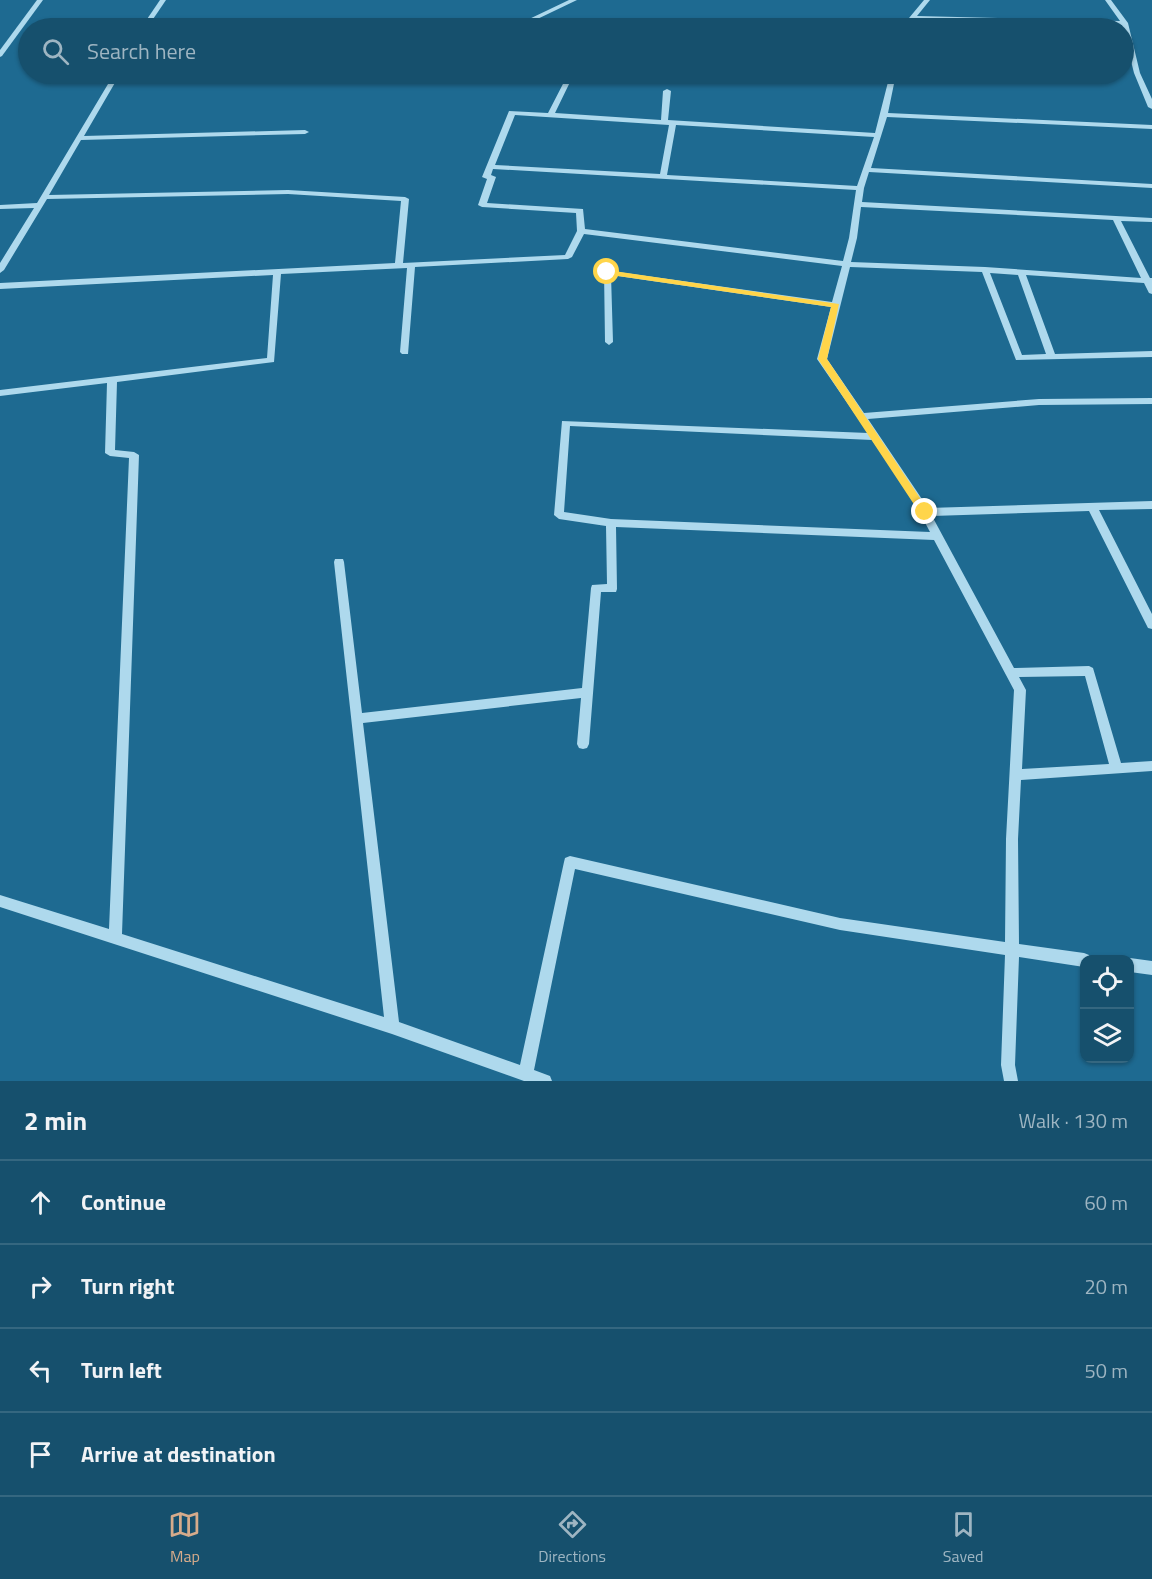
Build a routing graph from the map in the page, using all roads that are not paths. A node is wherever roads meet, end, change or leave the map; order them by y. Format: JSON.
{"nodes":[{"id":1,"x":40,"y":0,"type":"edge"},
{"id":2,"x":163,"y":0,"type":"edge"},
{"id":3,"x":574,"y":0,"type":"edge"},
{"id":4,"x":927,"y":0,"type":"edge"},
{"id":5,"x":1108,"y":0,"type":"edge"},
{"id":6,"x":27,"y":18,"type":"edge"},
{"id":7,"x":151,"y":18,"type":"edge"},
{"id":8,"x":536,"y":18,"type":"edge"},
{"id":9,"x":912,"y":18,"type":"edge"},
{"id":10,"x":1121,"y":18,"type":"edge"},
{"id":11,"x":18,"y":30,"type":"edge"},
{"id":12,"x":0,"y":55,"type":"edge"},
{"id":13,"x":1134,"y":74,"type":"edge"},
{"id":14,"x":111,"y":84,"type":"edge"},
{"id":15,"x":566,"y":84,"type":"edge"},
{"id":16,"x":890,"y":84,"type":"edge"},
{"id":17,"x":667,"y":91,"type":"dead end"},
{"id":18,"x":1149,"y":94,"type":"edge"},
{"id":19,"x":1152,"y":107,"type":"edge"},
{"id":20,"x":551,"y":115,"type":"junction"},
{"id":21,"x":883,"y":115,"type":"junction"},
{"id":22,"x":668,"y":122,"type":"junction"},
{"id":23,"x":1152,"y":127,"type":"edge"},
{"id":24,"x":305,"y":132,"type":"dead end"},
{"id":25,"x":877,"y":135,"type":"junction"},
{"id":26,"x":79,"y":138,"type":"junction"},
{"id":27,"x":490,"y":167,"type":"junction"},
{"id":28,"x":866,"y":170,"type":"junction"},
{"id":29,"x":663,"y":177,"type":"junction"},
{"id":30,"x":1152,"y":186,"type":"edge"},
{"id":31,"x":860,"y":188,"type":"junction"},
{"id":32,"x":42,"y":201,"type":"junction"},
{"id":33,"x":857,"y":204,"type":"junction"},
{"id":34,"x":0,"y":207,"type":"edge"},
{"id":35,"x":1116,"y":218,"type":"junction"},
{"id":36,"x":1152,"y":220,"type":"edge"},
{"id":37,"x":581,"y":231,"type":"junction"},
{"id":38,"x":847,"y":264,"type":"junction"},
{"id":39,"x":399,"y":265,"type":"junction"},
{"id":40,"x":411,"y":265,"type":"junction"},
{"id":41,"x":0,"y":269,"type":"edge"},
{"id":42,"x":985,"y":270,"type":"junction"},
{"id":43,"x":277,"y":272,"type":"junction"},
{"id":44,"x":1021,"y":272,"type":"junction"},
{"id":45,"x":1149,"y":281,"type":"edge"},
{"id":46,"x":0,"y":286,"type":"edge"},
{"id":47,"x":1152,"y":291,"type":"edge"},
{"id":48,"x":836,"y":305,"type":"junction"},
{"id":49,"x":609,"y":342,"type":"dead end"},
{"id":50,"x":405,"y":352,"type":"dead end"},
{"id":51,"x":1152,"y":354,"type":"edge"},
{"id":52,"x":1052,"y":357,"type":"junction"},
{"id":53,"x":112,"y":379,"type":"junction"},
{"id":54,"x":0,"y":393,"type":"edge"},
{"id":55,"x":1152,"y":400,"type":"edge"},
{"id":56,"x":861,"y":416,"type":"junction"},
{"id":57,"x":875,"y":436,"type":"junction"},
{"id":58,"x":1152,"y":505,"type":"edge"},
{"id":59,"x":1092,"y":507,"type":"junction"},
{"id":60,"x":925,"y":512,"type":"junction"},
{"id":61,"x":611,"y":523,"type":"junction"},
{"id":62,"x":937,"y":536,"type":"junction"},
{"id":63,"x":339,"y":562,"type":"dead end"},
{"id":64,"x":1152,"y":625,"type":"edge"},
{"id":65,"x":1011,"y":673,"type":"junction"},
{"id":66,"x":587,"y":692,"type":"junction"},
{"id":67,"x":357,"y":719,"type":"junction"},
{"id":68,"x":583,"y":744,"type":"dead end"},
{"id":69,"x":1152,"y":766,"type":"edge"},
{"id":70,"x":1116,"y":768,"type":"junction"},
{"id":71,"x":1016,"y":775,"type":"junction"},
{"id":72,"x":0,"y":901,"type":"edge"},
{"id":73,"x":115,"y":938,"type":"junction"},
{"id":74,"x":1012,"y":951,"type":"junction"},
{"id":75,"x":1080,"y":960,"type":"edge"},
{"id":76,"x":1134,"y":966,"type":"edge"},
{"id":77,"x":1152,"y":968,"type":"edge"},
{"id":78,"x":392,"y":1027,"type":"junction"},
{"id":79,"x":526,"y":1073,"type":"junction"},
{"id":80,"x":545,"y":1081,"type":"edge"},
{"id":81,"x":1011,"y":1081,"type":"edge"}],
"edges":[{"from":1,"to":6,"type":"street"},
{"from":2,"to":7,"type":"street"},
{"from":3,"to":8,"type":"street"},
{"from":4,"to":9,"type":"street"},
{"from":5,"to":10,"type":"street"},
{"from":11,"to":12,"type":"street"},
{"from":13,"to":18,"type":"street"},
{"from":14,"to":26,"type":"street"},
{"from":15,"to":20,"type":"street"},
{"from":16,"to":21,"type":"street"},
{"from":17,"to":22,"type":"street"},
{"from":18,"to":19,"type":"street"},
{"from":20,"to":22,"type":"street"},
{"from":20,"to":27,"type":"street"},
{"from":21,"to":23,"type":"street"},
{"from":21,"to":25,"type":"street"},
{"from":22,"to":25,"type":"street"},
{"from":22,"to":29,"type":"street"},
{"from":24,"to":26,"type":"street"},
{"from":25,"to":28,"type":"street"},
{"from":26,"to":32,"type":"street"},
{"from":27,"to":29,"type":"street"},
{"from":27,"to":37,"type":"street"},
{"from":28,"to":30,"type":"street"},
{"from":28,"to":31,"type":"street"},
{"from":29,"to":31,"type":"street"},
{"from":31,"to":33,"type":"street"},
{"from":32,"to":34,"type":"street"},
{"from":32,"to":39,"type":"street"},
{"from":32,"to":41,"type":"street"},
{"from":33,"to":35,"type":"street"},
{"from":33,"to":38,"type":"street"},
{"from":35,"to":36,"type":"street"},
{"from":35,"to":45,"type":"street"},
{"from":37,"to":38,"type":"street"},
{"from":37,"to":40,"type":"street"},
{"from":38,"to":42,"type":"street"},
{"from":38,"to":48,"type":"street"},
{"from":39,"to":40,"type":"street"},
{"from":39,"to":43,"type":"street"},
{"from":40,"to":50,"type":"street"},
{"from":42,"to":44,"type":"street"},
{"from":42,"to":52,"type":"street"},
{"from":43,"to":46,"type":"street"},
{"from":43,"to":53,"type":"street"},
{"from":44,"to":45,"type":"street"},
{"from":44,"to":52,"type":"street"},
{"from":45,"to":47,"type":"street"},
{"from":48,"to":49,"type":"street"},
{"from":48,"to":56,"type":"street"},
{"from":51,"to":52,"type":"street"},
{"from":53,"to":54,"type":"street"},
{"from":53,"to":73,"type":"street"},
{"from":55,"to":56,"type":"street"},
{"from":56,"to":57,"type":"street"},
{"from":57,"to":60,"type":"street"},
{"from":57,"to":61,"type":"street"},
{"from":58,"to":59,"type":"street"},
{"from":59,"to":60,"type":"street"},
{"from":59,"to":64,"type":"street"},
{"from":60,"to":62,"type":"street"},
{"from":61,"to":62,"type":"street"},
{"from":61,"to":66,"type":"street"},
{"from":62,"to":65,"type":"street"},
{"from":63,"to":67,"type":"street"},
{"from":65,"to":70,"type":"street"},
{"from":65,"to":71,"type":"street"},
{"from":66,"to":67,"type":"street"},
{"from":66,"to":68,"type":"street"},
{"from":67,"to":78,"type":"street"},
{"from":69,"to":70,"type":"street"},
{"from":70,"to":71,"type":"street"},
{"from":71,"to":74,"type":"street"},
{"from":72,"to":73,"type":"street"},
{"from":73,"to":78,"type":"street"},
{"from":74,"to":75,"type":"street"},
{"from":74,"to":79,"type":"street"},
{"from":74,"to":81,"type":"street"},
{"from":76,"to":77,"type":"street"},
{"from":78,"to":79,"type":"street"},
{"from":79,"to":80,"type":"street"}]}
